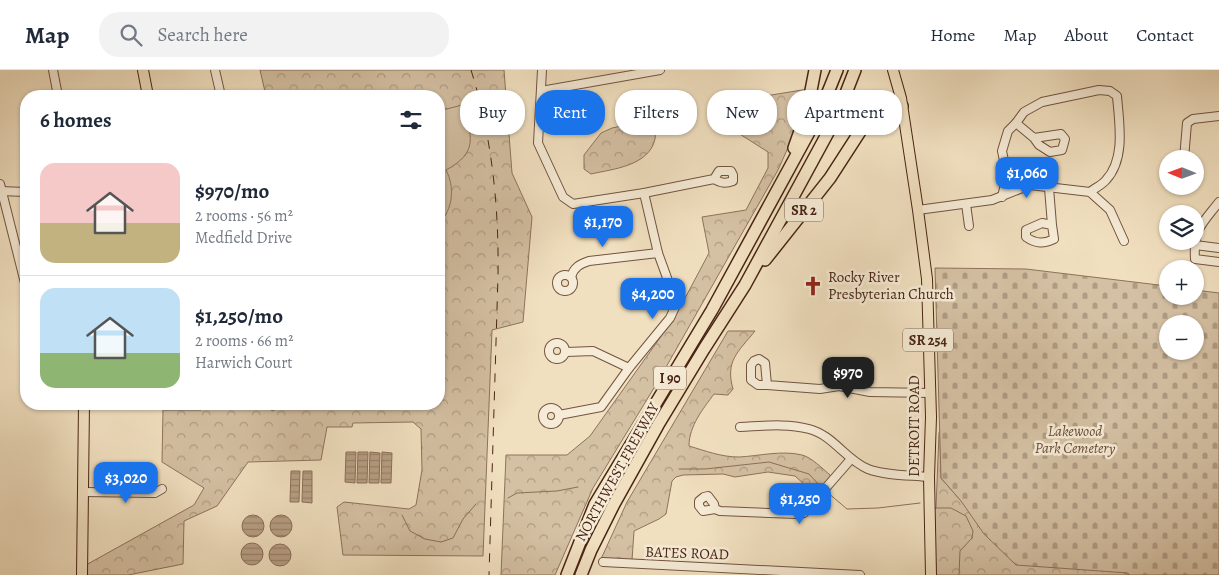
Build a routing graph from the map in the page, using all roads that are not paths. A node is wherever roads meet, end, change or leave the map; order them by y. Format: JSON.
{"nodes":[{"id":1,"x":53,"y":70,"type":"edge"},
{"id":2,"x":143,"y":70,"type":"edge"},
{"id":3,"x":215,"y":70,"type":"edge"},
{"id":4,"x":542,"y":70,"type":"edge"},
{"id":5,"x":660,"y":70,"type":"edge"},
{"id":6,"x":815,"y":70,"type":"edge"},
{"id":7,"x":838,"y":70,"type":"edge"},
{"id":8,"x":854,"y":70,"type":"edge"},
{"id":9,"x":894,"y":70,"type":"edge"},
{"id":10,"x":57,"y":90,"type":"edge"},
{"id":11,"x":147,"y":90,"type":"edge"},
{"id":12,"x":220,"y":90,"type":"edge"},
{"id":13,"x":541,"y":90,"type":"edge"},
{"id":14,"x":547,"y":90,"type":"edge"},
{"id":15,"x":898,"y":90,"type":"edge"},
{"id":16,"x":902,"y":106,"type":"edge"},
{"id":17,"x":1219,"y":116,"type":"edge"},
{"id":18,"x":1016,"y":124,"type":"junction"},
{"id":19,"x":538,"y":135,"type":"edge"},
{"id":20,"x":858,"y":135,"type":"edge"},
{"id":21,"x":1034,"y":138,"type":"dead end"},
{"id":22,"x":1185,"y":150,"type":"edge"},
{"id":23,"x":1006,"y":170,"type":"junction"},
{"id":24,"x":714,"y":179,"type":"dead end"},
{"id":25,"x":780,"y":184,"type":"junction"},
{"id":26,"x":1027,"y":187,"type":"junction"},
{"id":27,"x":1049,"y":188,"type":"junction"},
{"id":28,"x":1,"y":189,"type":"edge"},
{"id":29,"x":20,"y":191,"type":"edge"},
{"id":30,"x":644,"y":192,"type":"junction"},
{"id":31,"x":1090,"y":192,"type":"junction"},
{"id":32,"x":1002,"y":197,"type":"junction"},
{"id":33,"x":1219,"y":202,"type":"edge"},
{"id":34,"x":966,"y":204,"type":"junction"},
{"id":35,"x":918,"y":210,"type":"junction"},
{"id":36,"x":1204,"y":221,"type":"edge"},
{"id":37,"x":1052,"y":225,"type":"dead end"},
{"id":38,"x":969,"y":226,"type":"dead end"},
{"id":39,"x":1124,"y":241,"type":"dead end"},
{"id":40,"x":1204,"y":246,"type":"edge"},
{"id":41,"x":1219,"y":248,"type":"edge"},
{"id":42,"x":1195,"y":250,"type":"edge"},
{"id":43,"x":658,"y":253,"type":"junction"},
{"id":44,"x":1219,"y":262,"type":"edge"},
{"id":45,"x":20,"y":263,"type":"edge"},
{"id":46,"x":571,"y":277,"type":"dead end"},
{"id":47,"x":745,"y":285,"type":"junction"},
{"id":48,"x":566,"y":352,"type":"dead end"},
{"id":49,"x":629,"y":368,"type":"junction"},
{"id":50,"x":766,"y":385,"type":"dead end"},
{"id":51,"x":930,"y":393,"type":"junction"},
{"id":52,"x":84,"y":410,"type":"edge"},
{"id":53,"x":559,"y":415,"type":"dead end"},
{"id":54,"x":740,"y":426,"type":"dead end"},
{"id":55,"x":851,"y":458,"type":"junction"},
{"id":56,"x":929,"y":477,"type":"junction"},
{"id":57,"x":162,"y":488,"type":"dead end"},
{"id":58,"x":83,"y":492,"type":"junction"},
{"id":59,"x":715,"y":509,"type":"dead end"},
{"id":60,"x":603,"y":562,"type":"dead end"},
{"id":61,"x":727,"y":572,"type":"edge"},
{"id":62,"x":793,"y":574,"type":"edge"},
{"id":63,"x":82,"y":575,"type":"edge"},
{"id":64,"x":567,"y":575,"type":"edge"},
{"id":65,"x":581,"y":575,"type":"edge"},
{"id":66,"x":860,"y":575,"type":"edge"},
{"id":67,"x":931,"y":575,"type":"edge"}],
"edges":[{"from":1,"to":10,"type":"street"},
{"from":2,"to":11,"type":"main road"},
{"from":3,"to":12,"type":"street"},
{"from":4,"to":13,"type":"street"},
{"from":5,"to":14,"type":"street"},
{"from":6,"to":25,"type":"highway","number":"SR 2"},
{"from":7,"to":25,"type":"highway","name":"NORTHWEST FREEWAY","number":"I 90"},
{"from":8,"to":47,"type":"highway","name":"NORTHWEST FREEWAY","number":"I 90"},
{"from":9,"to":15,"type":"main road","name":"DETROIT ROAD"},
{"from":16,"to":35,"type":"main road","name":"DETROIT ROAD","number":"SR 254"},
{"from":17,"to":22,"type":"street"},
{"from":18,"to":21,"type":"street"},
{"from":18,"to":23,"type":"street"},
{"from":18,"to":31,"type":"street"},
{"from":19,"to":30,"type":"street"},
{"from":20,"to":47,"type":"highway","number":"SR 2"},
{"from":23,"to":26,"type":"street"},
{"from":23,"to":32,"type":"street"},
{"from":24,"to":30,"type":"street"},
{"from":25,"to":64,"type":"highway","name":"NORTHWEST FREEWAY","number":"I 90"},
{"from":26,"to":27,"type":"street"},
{"from":26,"to":32,"type":"street"},
{"from":27,"to":31,"type":"street"},
{"from":27,"to":37,"type":"street"},
{"from":28,"to":29,"type":"street"},
{"from":28,"to":45,"type":"street"},
{"from":30,"to":43,"type":"street"},
{"from":31,"to":39,"type":"street"},
{"from":32,"to":34,"type":"street"},
{"from":33,"to":36,"type":"street"},
{"from":34,"to":35,"type":"street"},
{"from":34,"to":38,"type":"street"},
{"from":35,"to":51,"type":"main road","name":"DETROIT ROAD","number":"SR 254"},
{"from":40,"to":41,"type":"street"},
{"from":42,"to":44,"type":"street"},
{"from":43,"to":46,"type":"street"},
{"from":43,"to":49,"type":"street"},
{"from":47,"to":65,"type":"highway","name":"NORTHWEST FREEWAY","number":"I 90"},
{"from":48,"to":49,"type":"street"},
{"from":49,"to":53,"type":"street"},
{"from":50,"to":51,"type":"street"},
{"from":51,"to":56,"type":"main road","name":"DETROIT ROAD","number":"SR 254"},
{"from":52,"to":58,"type":"main road"},
{"from":54,"to":55,"type":"street"},
{"from":55,"to":56,"type":"street"},
{"from":55,"to":59,"type":"street"},
{"from":56,"to":67,"type":"main road","name":"DETROIT ROAD","number":"SR 254"},
{"from":57,"to":58,"type":"street"},
{"from":58,"to":63,"type":"main road"},
{"from":60,"to":61,"type":"street","name":"BATES ROAD"},
{"from":61,"to":62,"type":"street","name":"BATES ROAD"},
{"from":62,"to":66,"type":"street","name":"BATES ROAD"}]}
